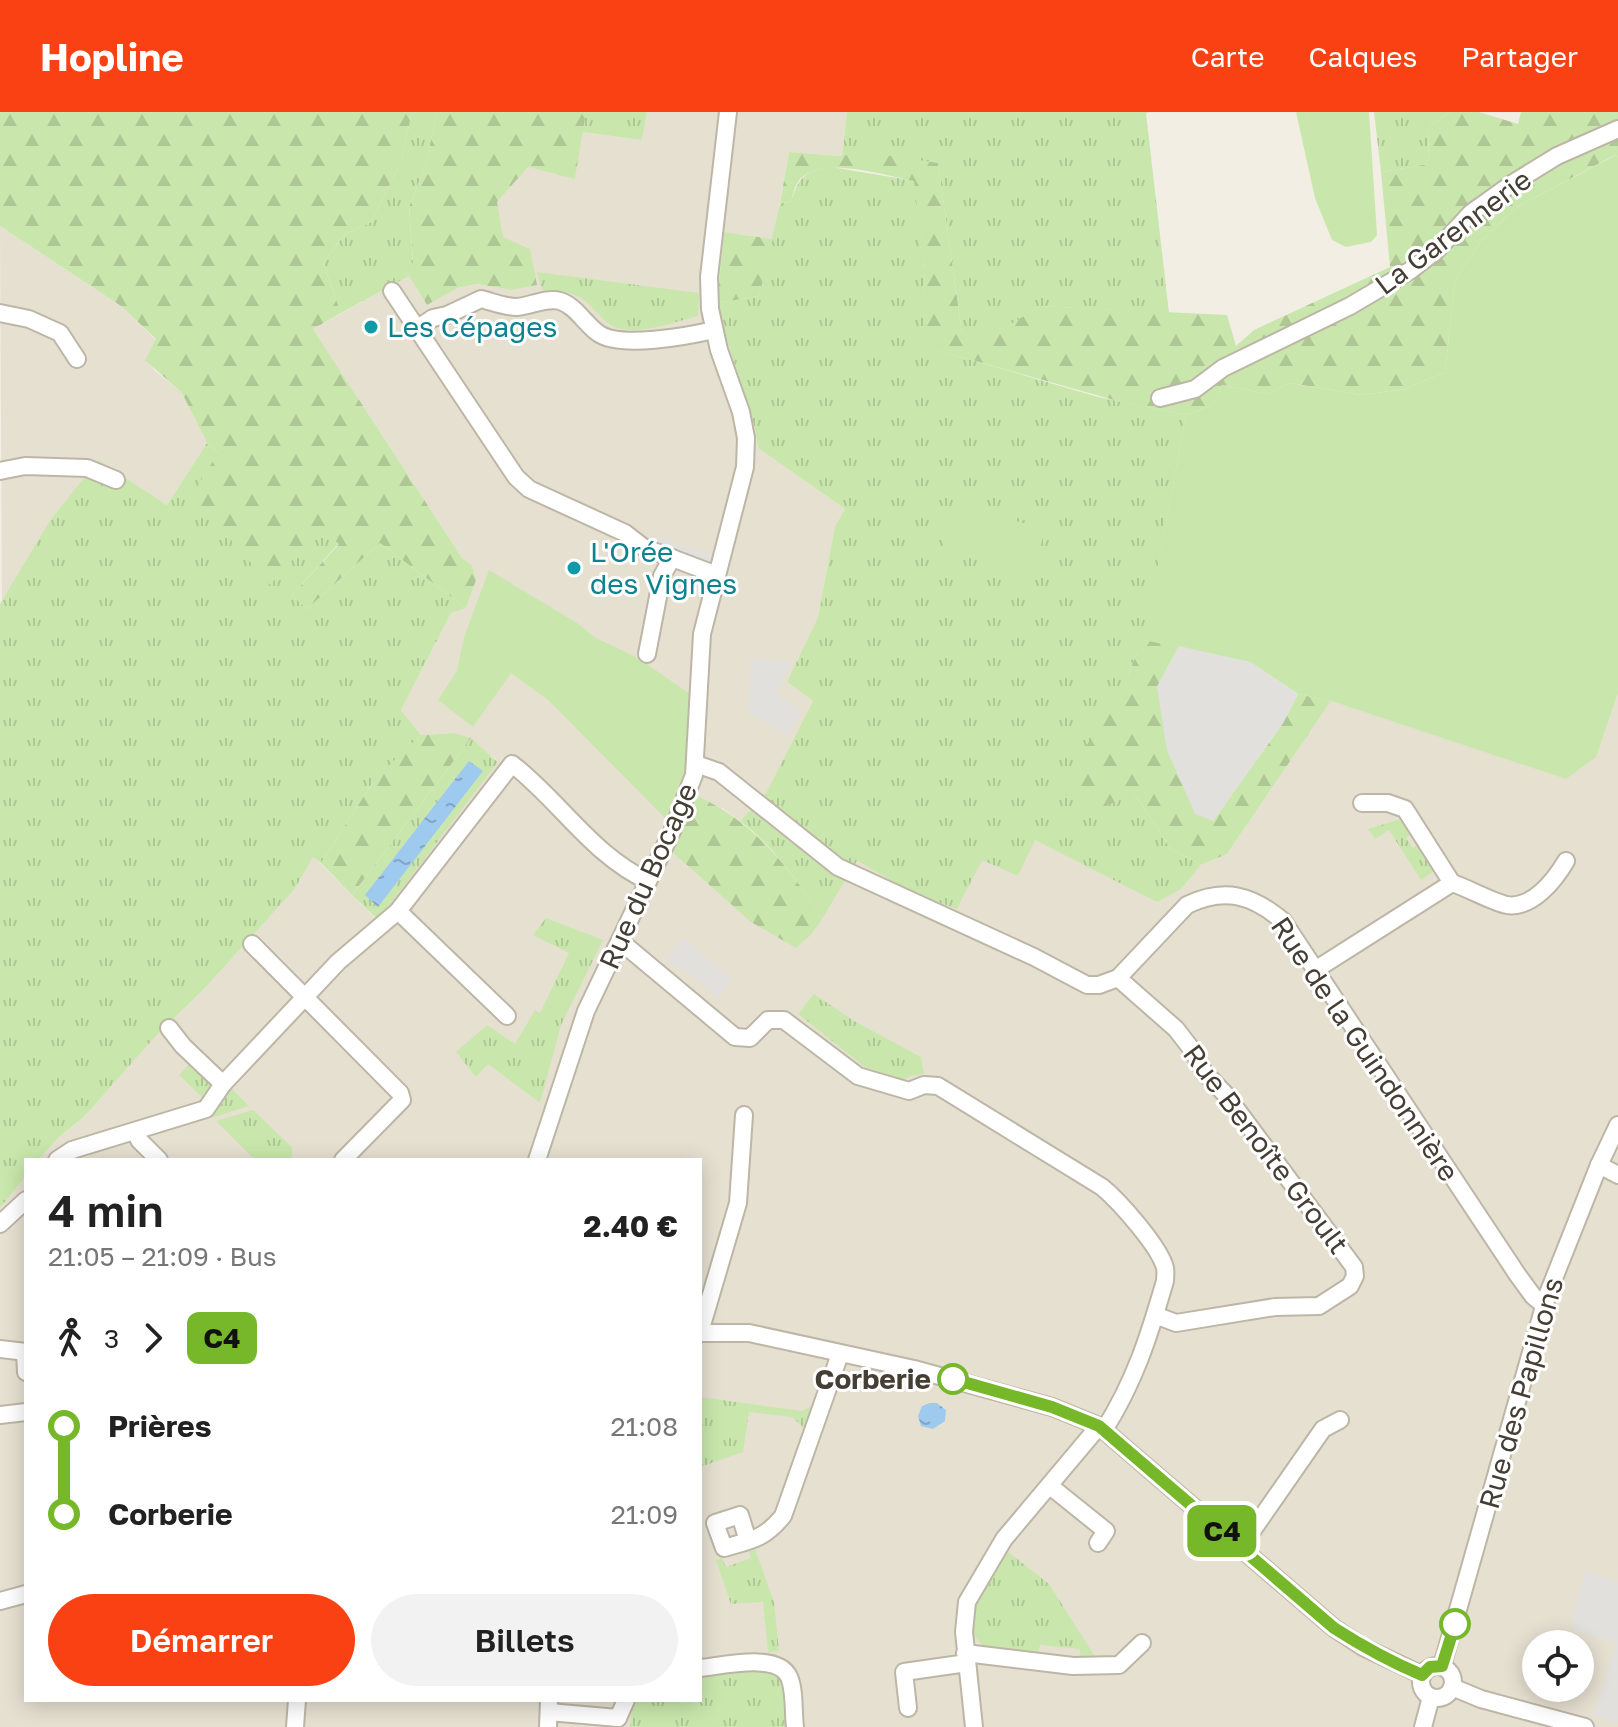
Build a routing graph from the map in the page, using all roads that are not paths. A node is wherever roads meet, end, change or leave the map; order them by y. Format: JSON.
{"nodes":[{"id":1,"x":728,"y":112,"type":"edge"},
{"id":2,"x":1618,"y":129,"type":"edge"},
{"id":3,"x":392,"y":291,"type":"dead end"},
{"id":4,"x":0,"y":313,"type":"edge"},
{"id":5,"x":418,"y":328,"type":"junction"},
{"id":6,"x":714,"y":330,"type":"junction"},
{"id":7,"x":77,"y":359,"type":"dead end"},
{"id":8,"x":1160,"y":398,"type":"dead end"},
{"id":9,"x":0,"y":471,"type":"edge"},
{"id":10,"x":116,"y":480,"type":"dead end"},
{"id":11,"x":672,"y":558,"type":"junction"},
{"id":12,"x":717,"y":575,"type":"junction"},
{"id":13,"x":647,"y":654,"type":"dead end"},
{"id":14,"x":696,"y":764,"type":"junction"},
{"id":15,"x":1362,"y":803,"type":"dead end"},
{"id":16,"x":1566,"y":861,"type":"dead end"},
{"id":17,"x":648,"y":881,"type":"junction"},
{"id":18,"x":1452,"y":883,"type":"junction"},
{"id":19,"x":398,"y":911,"type":"junction"},
{"id":20,"x":620,"y":941,"type":"junction"},
{"id":21,"x":252,"y":944,"type":"dead end"},
{"id":22,"x":1315,"y":970,"type":"junction"},
{"id":23,"x":1118,"y":978,"type":"junction"},
{"id":24,"x":304,"y":998,"type":"junction"},
{"id":25,"x":507,"y":1016,"type":"dead end"},
{"id":26,"x":169,"y":1028,"type":"dead end"},
{"id":27,"x":223,"y":1084,"type":"junction"},
{"id":28,"x":744,"y":1115,"type":"dead end"},
{"id":29,"x":1618,"y":1125,"type":"edge"},
{"id":30,"x":136,"y":1132,"type":"junction"},
{"id":31,"x":60,"y":1158,"type":"edge"},
{"id":32,"x":157,"y":1158,"type":"edge"},
{"id":33,"x":345,"y":1158,"type":"edge"},
{"id":34,"x":538,"y":1158,"type":"edge"},
{"id":35,"x":1599,"y":1165,"type":"junction"},
{"id":36,"x":1618,"y":1175,"type":"edge"},
{"id":37,"x":24,"y":1202,"type":"edge"},
{"id":38,"x":0,"y":1224,"type":"edge"},
{"id":39,"x":1544,"y":1305,"type":"junction"},
{"id":40,"x":1155,"y":1315,"type":"junction"},
{"id":41,"x":702,"y":1325,"type":"edge"},
{"id":42,"x":702,"y":1332,"type":"edge"},
{"id":43,"x":0,"y":1349,"type":"edge"},
{"id":44,"x":24,"y":1352,"type":"edge"},
{"id":45,"x":840,"y":1354,"type":"junction"},
{"id":46,"x":24,"y":1412,"type":"edge"},
{"id":47,"x":0,"y":1415,"type":"edge"},
{"id":48,"x":1340,"y":1420,"type":"dead end"},
{"id":49,"x":1102,"y":1428,"type":"junction"},
{"id":50,"x":1050,"y":1486,"type":"junction"},
{"id":51,"x":748,"y":1541,"type":"dead end"},
{"id":52,"x":1098,"y":1543,"type":"dead end"},
{"id":53,"x":1241,"y":1547,"type":"junction"},
{"id":54,"x":24,"y":1595,"type":"edge"},
{"id":55,"x":0,"y":1601,"type":"edge"},
{"id":56,"x":1142,"y":1643,"type":"dead end"},
{"id":57,"x":966,"y":1658,"type":"junction"},
{"id":58,"x":1442,"y":1666,"type":"junction"},
{"id":59,"x":702,"y":1668,"type":"edge"},
{"id":60,"x":1422,"y":1675,"type":"junction"},
{"id":61,"x":1452,"y":1687,"type":"junction"},
{"id":62,"x":1431,"y":1697,"type":"junction"},
{"id":63,"x":297,"y":1702,"type":"edge"},
{"id":64,"x":626,"y":1702,"type":"edge"},
{"id":65,"x":908,"y":1708,"type":"dead end"},
{"id":66,"x":549,"y":1713,"type":"edge"},
{"id":67,"x":621,"y":1722,"type":"edge"},
{"id":68,"x":295,"y":1727,"type":"edge"},
{"id":69,"x":795,"y":1727,"type":"edge"},
{"id":70,"x":974,"y":1727,"type":"edge"},
{"id":71,"x":1423,"y":1727,"type":"edge"},
{"id":72,"x":1583,"y":1727,"type":"edge"}],
"edges":[{"from":1,"to":6,"type":"street","name":"Rue du Bocage"},
{"from":2,"to":8,"type":"street","name":"La Garennerie"},
{"from":3,"to":5,"type":"street"},
{"from":4,"to":7,"type":"street"},
{"from":5,"to":6,"type":"street"},
{"from":5,"to":11,"type":"street"},
{"from":6,"to":12,"type":"street","name":"Rue du Bocage"},
{"from":9,"to":10,"type":"street"},
{"from":11,"to":12,"type":"street"},
{"from":11,"to":13,"type":"street"},
{"from":12,"to":14,"type":"street","name":"Rue du Bocage"},
{"from":14,"to":17,"type":"street","name":"Rue du Bocage"},
{"from":14,"to":23,"type":"street"},
{"from":15,"to":18,"type":"street"},
{"from":16,"to":18,"type":"street"},
{"from":17,"to":19,"type":"street"},
{"from":17,"to":20,"type":"street","name":"Rue du Bocage"},
{"from":18,"to":22,"type":"street"},
{"from":19,"to":24,"type":"street"},
{"from":19,"to":25,"type":"street"},
{"from":20,"to":34,"type":"street","name":"Rue du Bocage"},
{"from":20,"to":40,"type":"street"},
{"from":21,"to":24,"type":"street"},
{"from":22,"to":23,"type":"street","name":"Rue de la Guindonnière"},
{"from":22,"to":39,"type":"street","name":"Rue de la Guindonnière"},
{"from":23,"to":40,"type":"street","name":"Rue Benoîte Groult"},
{"from":24,"to":27,"type":"street"},
{"from":24,"to":33,"type":"street"},
{"from":26,"to":27,"type":"street"},
{"from":27,"to":30,"type":"street"},
{"from":28,"to":41,"type":"street"},
{"from":29,"to":35,"type":"street","name":"Rue des Papillons"},
{"from":30,"to":31,"type":"street"},
{"from":30,"to":32,"type":"street"},
{"from":35,"to":36,"type":"street"},
{"from":35,"to":39,"type":"street","name":"Rue des Papillons"},
{"from":37,"to":38,"type":"street"},
{"from":39,"to":58,"type":"street","name":"Rue des Papillons"},
{"from":40,"to":49,"type":"street"},
{"from":42,"to":45,"type":"street"},
{"from":43,"to":44,"type":"street"},
{"from":45,"to":49,"type":"street"},
{"from":45,"to":51,"type":"street"},
{"from":46,"to":47,"type":"street"},
{"from":48,"to":53,"type":"street"},
{"from":49,"to":50,"type":"street"},
{"from":49,"to":53,"type":"street"},
{"from":50,"to":52,"type":"street"},
{"from":50,"to":57,"type":"street"},
{"from":53,"to":60,"type":"street"},
{"from":54,"to":55,"type":"street"},
{"from":56,"to":57,"type":"street"},
{"from":57,"to":65,"type":"street"},
{"from":57,"to":70,"type":"street"},
{"from":58,"to":60,"type":"street"},
{"from":58,"to":61,"type":"street"},
{"from":59,"to":69,"type":"street"},
{"from":60,"to":62,"type":"street"},
{"from":61,"to":62,"type":"street"},
{"from":61,"to":72,"type":"street"},
{"from":62,"to":71,"type":"street"},
{"from":63,"to":68,"type":"street"},
{"from":64,"to":67,"type":"street"},
{"from":66,"to":67,"type":"street"}]}
